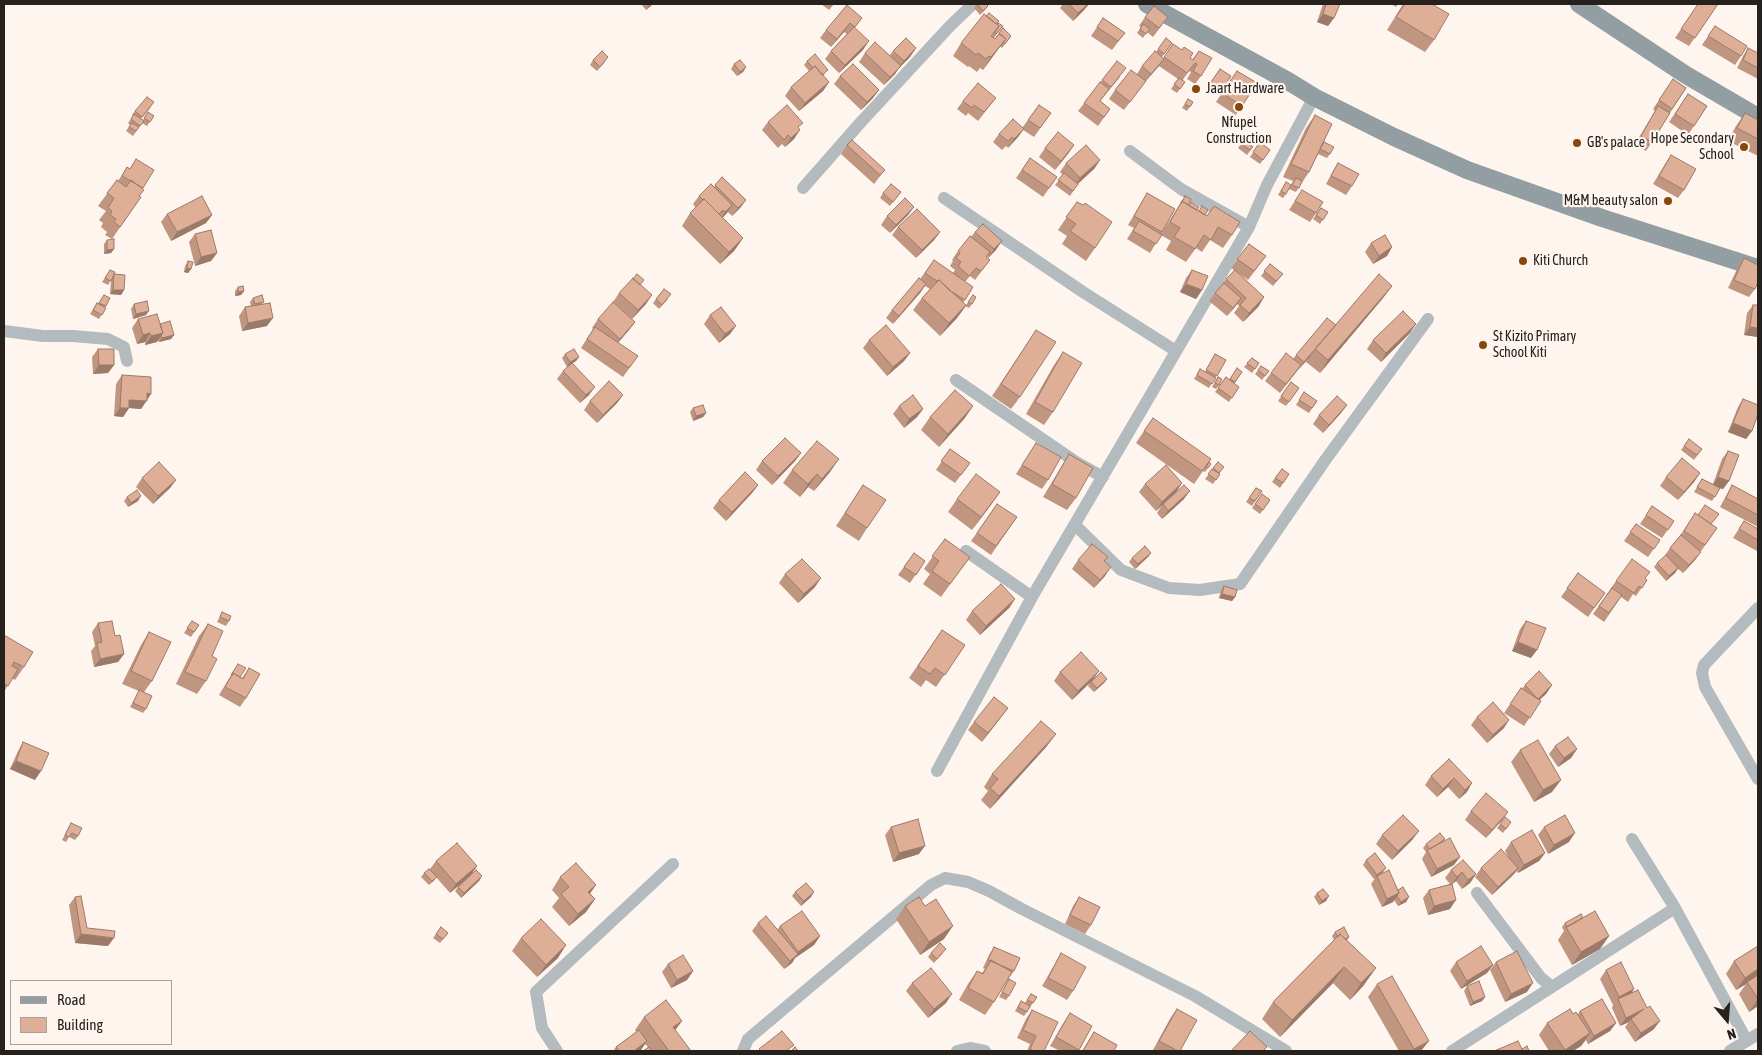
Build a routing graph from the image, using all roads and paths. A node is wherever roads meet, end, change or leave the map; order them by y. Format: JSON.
{"nodes":[{"id":1,"x":973,"y":4,"type":"edge"},
{"id":2,"x":1147,"y":4,"type":"edge"},
{"id":3,"x":1579,"y":4,"type":"edge"},
{"id":4,"x":1314,"y":97,"type":"junction"},
{"id":5,"x":1758,"y":117,"type":"edge"},
{"id":6,"x":1130,"y":151,"type":"dead end"},
{"id":7,"x":803,"y":188,"type":"dead end"},
{"id":8,"x":944,"y":198,"type":"dead end"},
{"id":9,"x":1249,"y":227,"type":"junction"},
{"id":10,"x":1758,"y":268,"type":"edge"},
{"id":11,"x":1428,"y":320,"type":"dead end"},
{"id":12,"x":4,"y":330,"type":"edge"},
{"id":13,"x":1176,"y":351,"type":"junction"},
{"id":14,"x":127,"y":361,"type":"dead end"},
{"id":15,"x":956,"y":380,"type":"dead end"},
{"id":16,"x":1103,"y":477,"type":"junction"},
{"id":17,"x":1075,"y":525,"type":"junction"},
{"id":18,"x":966,"y":551,"type":"dead end"},
{"id":19,"x":1032,"y":597,"type":"junction"},
{"id":20,"x":1758,"y":608,"type":"edge"},
{"id":21,"x":937,"y":771,"type":"dead end"},
{"id":22,"x":1758,"y":779,"type":"edge"},
{"id":23,"x":1632,"y":838,"type":"dead end"},
{"id":24,"x":673,"y":864,"type":"dead end"},
{"id":25,"x":1477,"y":893,"type":"dead end"},
{"id":26,"x":1675,"y":908,"type":"junction"},
{"id":27,"x":1552,"y":987,"type":"junction"},
{"id":28,"x":1758,"y":1034,"type":"edge"},
{"id":29,"x":1747,"y":1041,"type":"junction"},
{"id":30,"x":745,"y":1047,"type":"edge"},
{"id":31,"x":557,"y":1051,"type":"edge"},
{"id":32,"x":735,"y":1051,"type":"edge"},
{"id":33,"x":957,"y":1051,"type":"edge"},
{"id":34,"x":985,"y":1051,"type":"edge"},
{"id":35,"x":1286,"y":1051,"type":"edge"},
{"id":36,"x":1452,"y":1051,"type":"edge"},
{"id":37,"x":1730,"y":1051,"type":"edge"}],
"edges":[{"from":1,"to":7,"type":"street"},
{"from":2,"to":4,"type":"street"},
{"from":3,"to":5,"type":"street"},
{"from":4,"to":9,"type":"street"},
{"from":4,"to":10,"type":"street"},
{"from":6,"to":9,"type":"street"},
{"from":8,"to":13,"type":"street"},
{"from":9,"to":13,"type":"street"},
{"from":11,"to":17,"type":"street"},
{"from":12,"to":14,"type":"street"},
{"from":13,"to":16,"type":"street"},
{"from":15,"to":16,"type":"street"},
{"from":16,"to":17,"type":"street"},
{"from":17,"to":19,"type":"street"},
{"from":18,"to":19,"type":"street"},
{"from":19,"to":21,"type":"street"},
{"from":20,"to":22,"type":"street"},
{"from":23,"to":26,"type":"street"},
{"from":24,"to":31,"type":"street"},
{"from":25,"to":27,"type":"street"},
{"from":26,"to":27,"type":"street"},
{"from":26,"to":29,"type":"street"},
{"from":27,"to":36,"type":"street"},
{"from":28,"to":29,"type":"street"},
{"from":29,"to":37,"type":"street"},
{"from":30,"to":32,"type":"street"},
{"from":30,"to":35,"type":"street"},
{"from":33,"to":34,"type":"street"}]}
